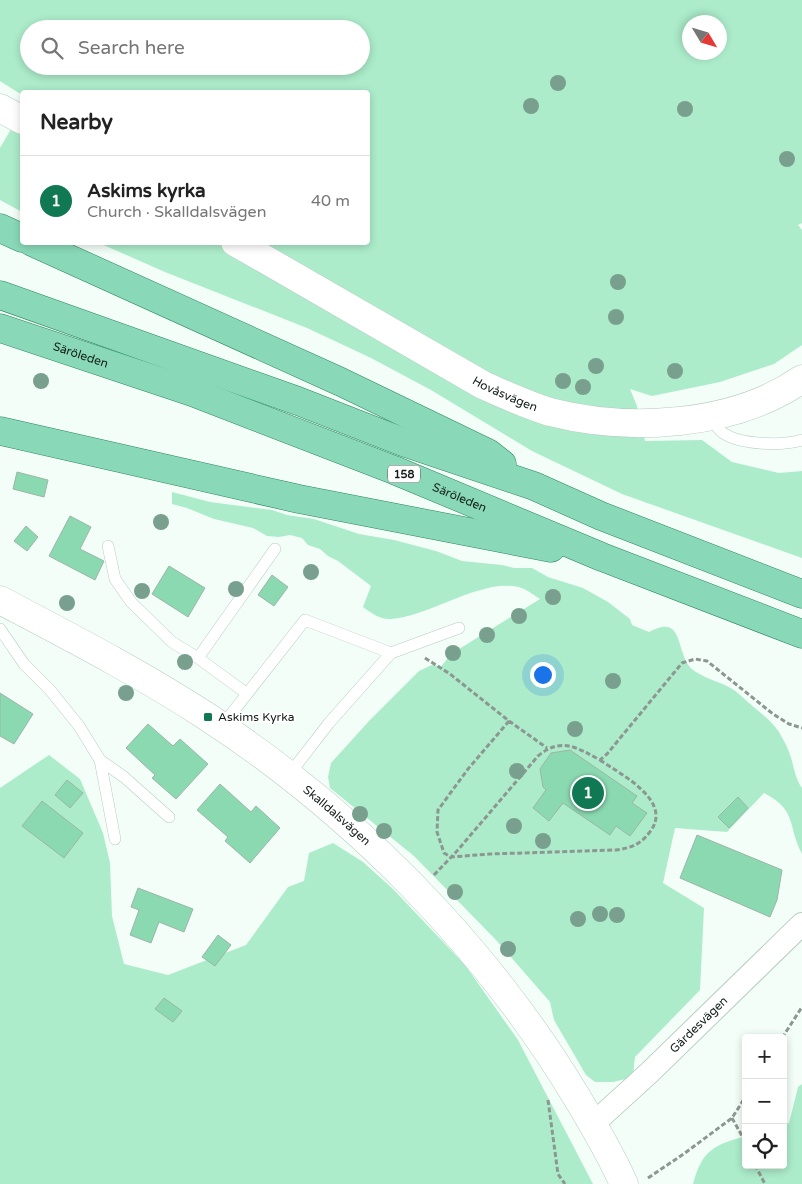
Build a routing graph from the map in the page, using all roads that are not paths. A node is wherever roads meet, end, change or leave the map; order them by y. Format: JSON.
{"nodes":[{"id":1,"x":0,"y":108,"type":"edge"},
{"id":2,"x":20,"y":119,"type":"edge"},
{"id":3,"x":0,"y":228,"type":"edge"},
{"id":4,"x":20,"y":237,"type":"edge"},
{"id":5,"x":38,"y":245,"type":"edge"},
{"id":6,"x":240,"y":245,"type":"edge"},
{"id":7,"x":0,"y":295,"type":"edge"},
{"id":8,"x":0,"y":328,"type":"edge"},
{"id":9,"x":800,"y":385,"type":"edge"},
{"id":10,"x":712,"y":415,"type":"junction"},
{"id":11,"x":0,"y":431,"type":"edge"},
{"id":12,"x":802,"y":440,"type":"edge"},
{"id":13,"x":534,"y":486,"type":"junction"},
{"id":14,"x":108,"y":546,"type":"dead end"},
{"id":15,"x":274,"y":549,"type":"dead end"},
{"id":16,"x":602,"y":557,"type":"junction"},
{"id":17,"x":802,"y":594,"type":"edge"},
{"id":18,"x":0,"y":600,"type":"edge"},
{"id":19,"x":459,"y":628,"type":"dead end"},
{"id":20,"x":0,"y":629,"type":"edge"},
{"id":21,"x":802,"y":634,"type":"edge"},
{"id":22,"x":391,"y":653,"type":"junction"},
{"id":23,"x":198,"y":658,"type":"junction"},
{"id":24,"x":246,"y":693,"type":"junction"},
{"id":25,"x":221,"y":726,"type":"junction"},
{"id":26,"x":100,"y":760,"type":"junction"},
{"id":27,"x":288,"y":776,"type":"junction"},
{"id":28,"x":169,"y":817,"type":"dead end"},
{"id":29,"x":115,"y":839,"type":"dead end"},
{"id":30,"x":802,"y":924,"type":"edge"},
{"id":31,"x":593,"y":1124,"type":"junction"},
{"id":32,"x":633,"y":1182,"type":"edge"}],
"edges":[{"from":1,"to":2,"type":"street"},
{"from":3,"to":4,"type":"main road"},
{"from":5,"to":13,"type":"main road","number":"158"},
{"from":6,"to":10,"type":"street","name":"Hovåsvägen"},
{"from":7,"to":13,"type":"main road","number":"158"},
{"from":8,"to":16,"type":"main road","name":"Säröleden","number":"158"},
{"from":9,"to":10,"type":"street","name":"Hovåsvägen"},
{"from":10,"to":12,"type":"lane"},
{"from":11,"to":16,"type":"main road","number":"158"},
{"from":13,"to":17,"type":"main road","number":"158"},
{"from":14,"to":23,"type":"lane"},
{"from":15,"to":23,"type":"lane"},
{"from":16,"to":21,"type":"main road","name":"Säröleden","number":"158"},
{"from":18,"to":25,"type":"street","name":"Skalldalsvägen"},
{"from":19,"to":22,"type":"lane"},
{"from":20,"to":26,"type":"lane"},
{"from":22,"to":24,"type":"lane"},
{"from":22,"to":27,"type":"lane"},
{"from":23,"to":24,"type":"lane"},
{"from":24,"to":25,"type":"lane"},
{"from":25,"to":27,"type":"street","name":"Skalldalsvägen"},
{"from":26,"to":28,"type":"lane"},
{"from":26,"to":29,"type":"lane"},
{"from":27,"to":31,"type":"street","name":"Skalldalsvägen"},
{"from":30,"to":31,"type":"street","name":"Gärdesvägen"},
{"from":31,"to":32,"type":"street","name":"Skalldalsvägen"}]}
